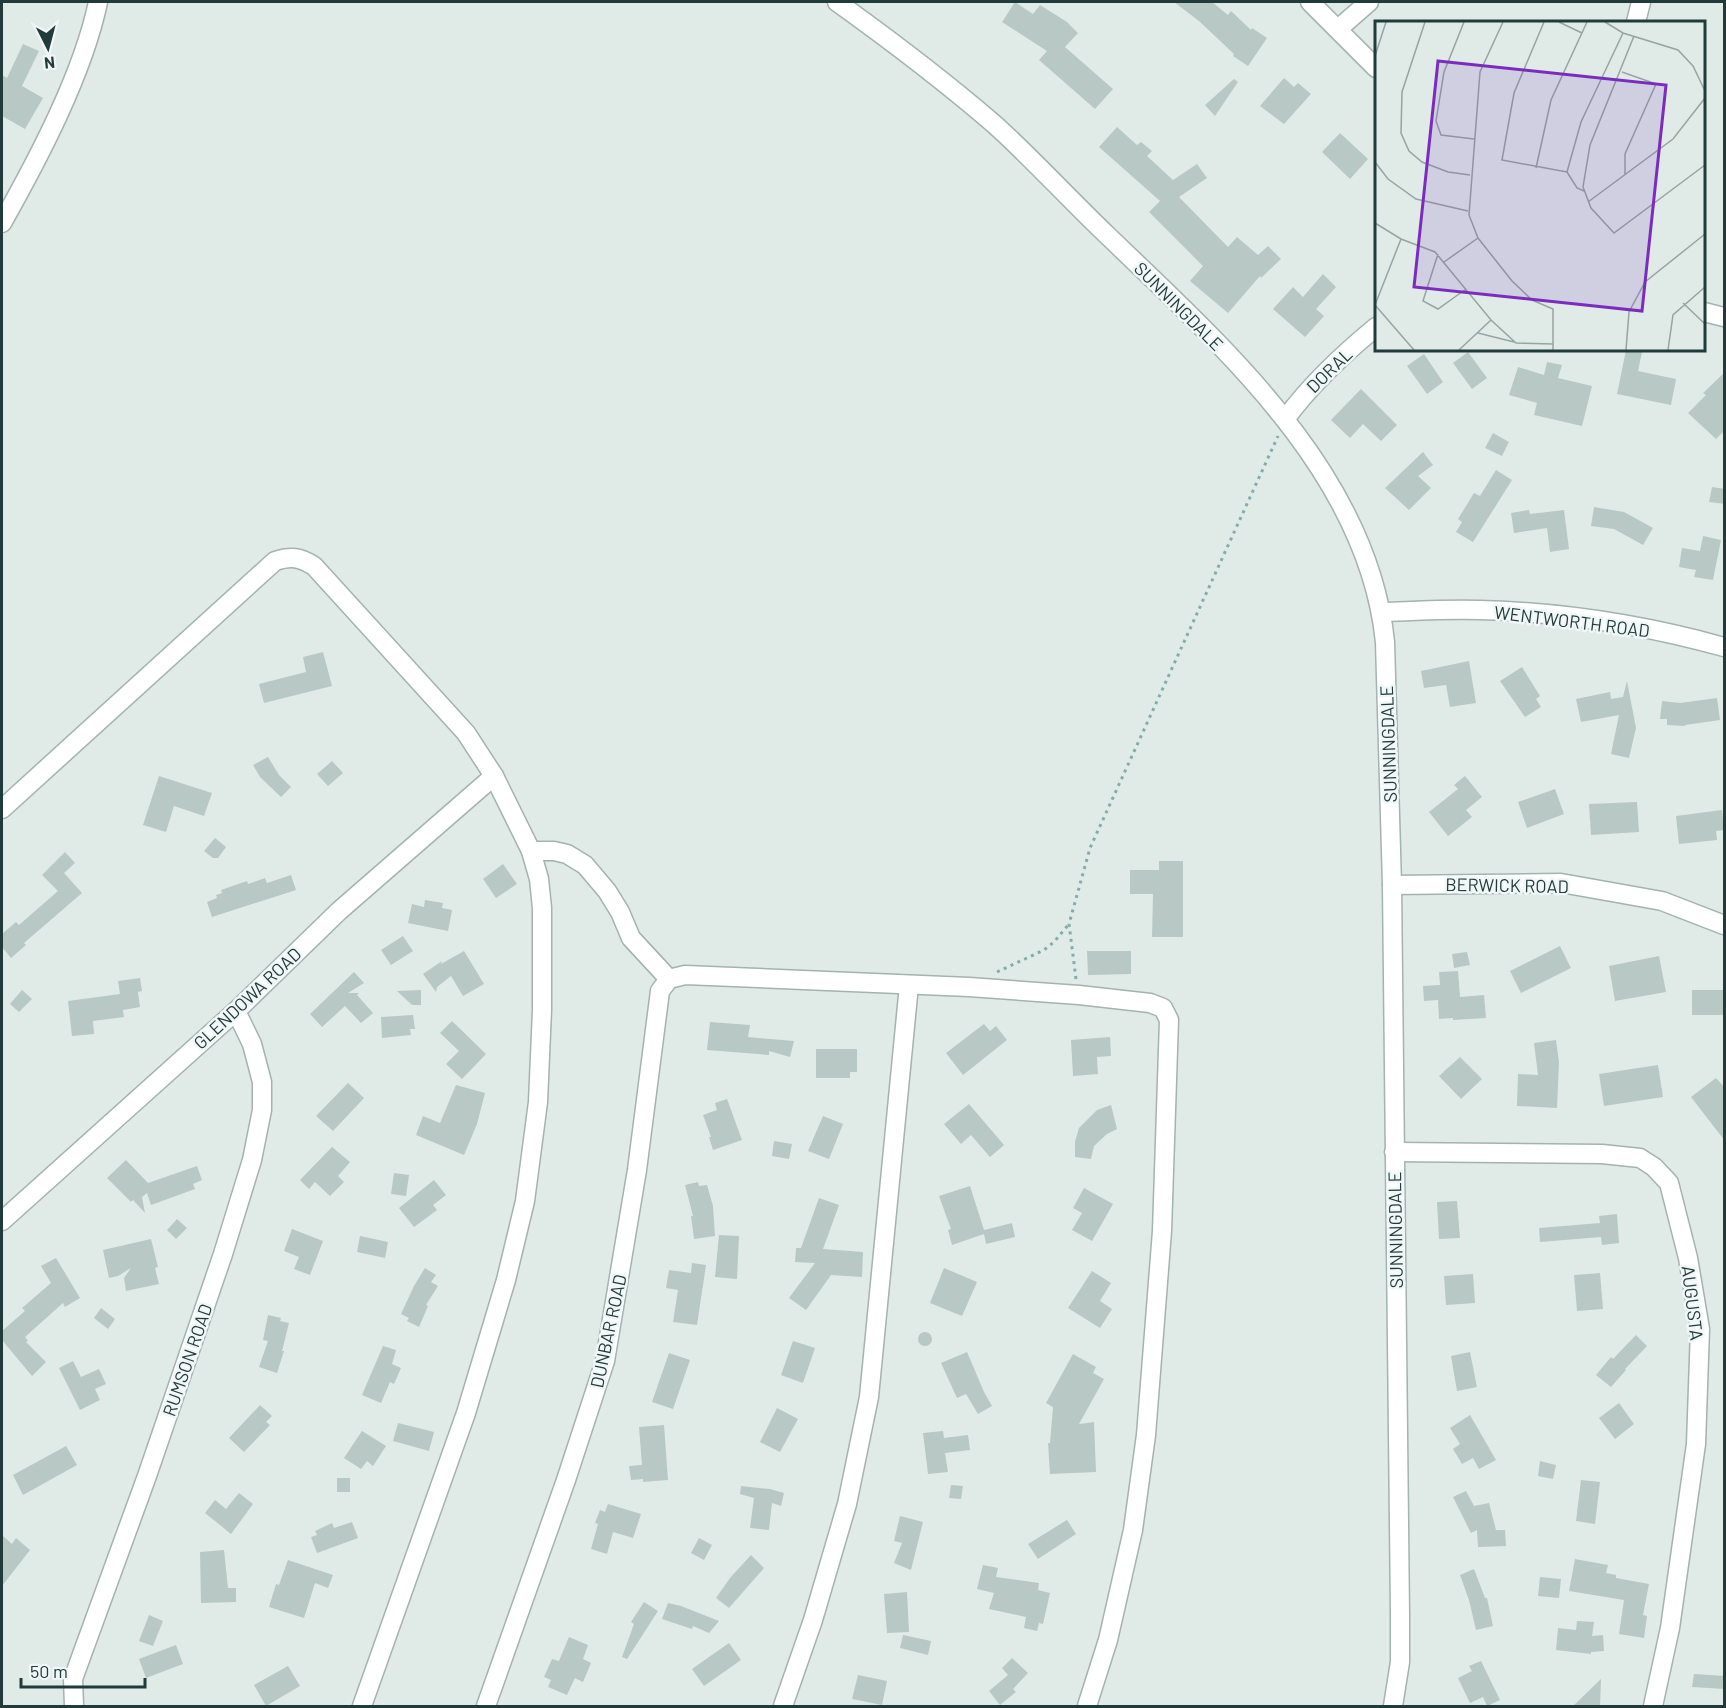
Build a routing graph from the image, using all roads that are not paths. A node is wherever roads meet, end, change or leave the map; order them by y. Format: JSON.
{"nodes":[{"id":1,"x":98,"y":2,"type":"edge"},
{"id":2,"x":837,"y":2,"type":"edge"},
{"id":3,"x":1310,"y":2,"type":"edge"},
{"id":4,"x":1369,"y":2,"type":"edge"},
{"id":5,"x":1641,"y":2,"type":"edge"},
{"id":6,"x":1636,"y":21,"type":"edge"},
{"id":7,"x":1338,"y":29,"type":"junction"},
{"id":8,"x":1375,"y":66,"type":"edge"},
{"id":9,"x":2,"y":221,"type":"edge"},
{"id":10,"x":1705,"y":312,"type":"edge"},
{"id":11,"x":1725,"y":317,"type":"edge"},
{"id":12,"x":1375,"y":329,"type":"edge"},
{"id":13,"x":1286,"y":418,"type":"junction"},
{"id":14,"x":1382,"y":612,"type":"junction"},
{"id":15,"x":1725,"y":647,"type":"edge"},
{"id":16,"x":494,"y":776,"type":"junction"},
{"id":17,"x":2,"y":809,"type":"edge"},
{"id":18,"x":531,"y":851,"type":"junction"},
{"id":19,"x":1392,"y":885,"type":"junction"},
{"id":20,"x":1725,"y":925,"type":"edge"},
{"id":21,"x":669,"y":980,"type":"junction"},
{"id":22,"x":909,"y":985,"type":"junction"},
{"id":23,"x":236,"y":1011,"type":"junction"},
{"id":24,"x":1394,"y":1152,"type":"junction"},
{"id":25,"x":2,"y":1221,"type":"edge"},
{"id":26,"x":74,"y":1707,"type":"edge"},
{"id":27,"x":362,"y":1707,"type":"edge"},
{"id":28,"x":486,"y":1707,"type":"edge"},
{"id":29,"x":783,"y":1707,"type":"edge"},
{"id":30,"x":1087,"y":1707,"type":"edge"},
{"id":31,"x":1393,"y":1707,"type":"edge"},
{"id":32,"x":1653,"y":1707,"type":"edge"}],
"edges":[{"from":1,"to":9,"type":"street"},
{"from":2,"to":13,"type":"street","name":"SUNNINGDALE"},
{"from":3,"to":7,"type":"street"},
{"from":4,"to":7,"type":"street"},
{"from":5,"to":6,"type":"street"},
{"from":7,"to":8,"type":"street"},
{"from":10,"to":11,"type":"street"},
{"from":12,"to":13,"type":"street","name":"DORAL"},
{"from":13,"to":14,"type":"street","name":"SUNNINGDALE"},
{"from":14,"to":15,"type":"street","name":"WENTWORTH ROAD"},
{"from":14,"to":19,"type":"street","name":"SUNNINGDALE"},
{"from":16,"to":17,"type":"street"},
{"from":16,"to":18,"type":"street"},
{"from":16,"to":23,"type":"street","name":"GLENDOWA ROAD"},
{"from":18,"to":21,"type":"street"},
{"from":18,"to":27,"type":"street"},
{"from":19,"to":20,"type":"street","name":"BERWICK ROAD"},
{"from":19,"to":24,"type":"street","name":"SUNNINGDALE"},
{"from":21,"to":22,"type":"street"},
{"from":21,"to":28,"type":"street","name":"DUNBAR ROAD"},
{"from":22,"to":29,"type":"street"},
{"from":22,"to":30,"type":"street"},
{"from":23,"to":25,"type":"street","name":"GLENDOWA ROAD"},
{"from":23,"to":26,"type":"street","name":"RUMSON ROAD"},
{"from":24,"to":31,"type":"street","name":"SUNNINGDALE"},
{"from":24,"to":32,"type":"street","name":"AUGUSTA"}]}
